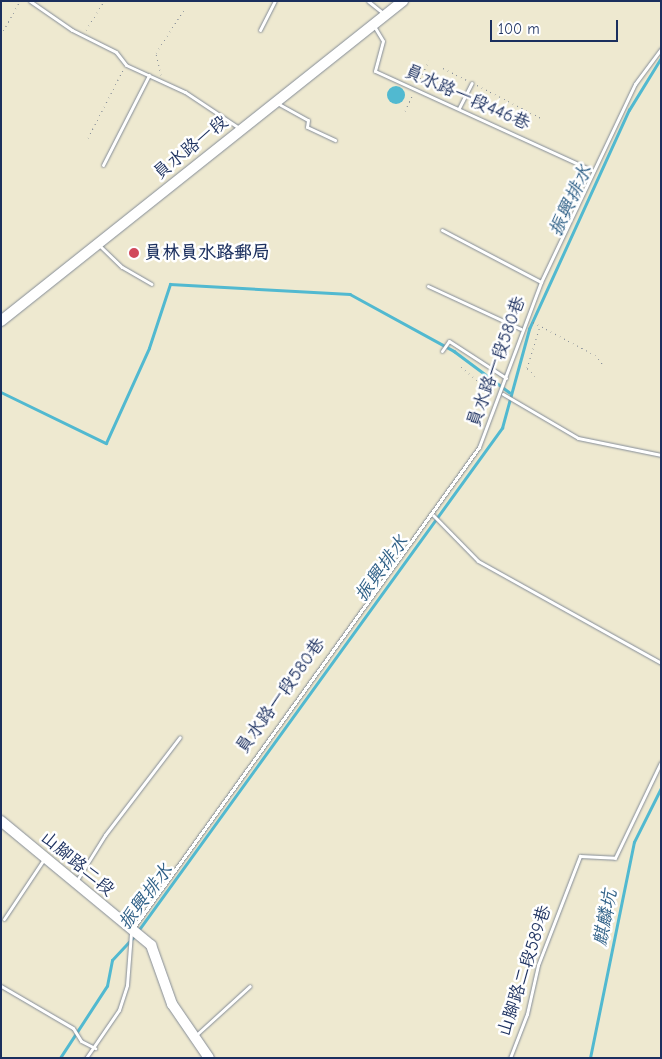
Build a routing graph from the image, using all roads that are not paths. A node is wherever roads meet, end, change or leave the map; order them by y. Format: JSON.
{"nodes":[{"id":1,"x":30,"y":1,"type":"edge"},
{"id":2,"x":275,"y":1,"type":"edge"},
{"id":3,"x":368,"y":1,"type":"edge"},
{"id":4,"x":403,"y":1,"type":"edge"},
{"id":5,"x":385,"y":15,"type":"junction"},
{"id":6,"x":373,"y":24,"type":"junction"},
{"id":7,"x":260,"y":30,"type":"dead end"},
{"id":8,"x":661,"y":49,"type":"edge"},
{"id":9,"x":149,"y":75,"type":"junction"},
{"id":10,"x":472,"y":83,"type":"road end"},
{"id":11,"x":274,"y":101,"type":"junction"},
{"id":12,"x":459,"y":108,"type":"junction"},
{"id":13,"x":241,"y":129,"type":"junction"},
{"id":14,"x":335,"y":140,"type":"dead end"},
{"id":15,"x":103,"y":165,"type":"dead end"},
{"id":16,"x":593,"y":171,"type":"junction"},
{"id":17,"x":442,"y":230,"type":"dead end"},
{"id":18,"x":97,"y":243,"type":"junction"},
{"id":19,"x":541,"y":282,"type":"junction"},
{"id":20,"x":152,"y":284,"type":"dead end"},
{"id":21,"x":428,"y":286,"type":"dead end"},
{"id":22,"x":1,"y":321,"type":"edge"},
{"id":23,"x":521,"y":329,"type":"junction"},
{"id":24,"x":442,"y":351,"type":"dead end"},
{"id":25,"x":506,"y":378,"type":"junction"},
{"id":26,"x":503,"y":394,"type":"junction"},
{"id":27,"x":661,"y":455,"type":"edge"},
{"id":28,"x":433,"y":515,"type":"junction"},
{"id":29,"x":661,"y":663,"type":"edge"},
{"id":30,"x":180,"y":737,"type":"dead end"},
{"id":31,"x":661,"y":762,"type":"edge"},
{"id":32,"x":1,"y":821,"type":"edge"},
{"id":33,"x":45,"y":858,"type":"junction"},
{"id":34,"x":75,"y":883,"type":"junction"},
{"id":35,"x":4,"y":919,"type":"dead end"},
{"id":36,"x":131,"y":931,"type":"junction"},
{"id":37,"x":1,"y":986,"type":"edge"},
{"id":38,"x":250,"y":986,"type":"dead end"},
{"id":39,"x":193,"y":1039,"type":"junction"},
{"id":40,"x":95,"y":1048,"type":"junction"},
{"id":41,"x":86,"y":1058,"type":"edge"},
{"id":42,"x":208,"y":1058,"type":"edge"},
{"id":43,"x":510,"y":1058,"type":"edge"}],
"edges":[{"from":1,"to":9,"type":"lane"},
{"from":2,"to":7,"type":"lane"},
{"from":3,"to":5,"type":"lane"},
{"from":4,"to":5,"type":"street","name":"員水路一段"},
{"from":5,"to":6,"type":"street","name":"員水路一段"},
{"from":6,"to":11,"type":"street","name":"員水路一段"},
{"from":6,"to":12,"type":"lane","name":"員水路一段446巷"},
{"from":8,"to":16,"type":"lane","name":"員水路一段580巷"},
{"from":9,"to":13,"type":"lane"},
{"from":9,"to":15,"type":"lane"},
{"from":10,"to":12,"type":"lane"},
{"from":11,"to":13,"type":"street","name":"員水路一段"},
{"from":11,"to":14,"type":"lane"},
{"from":12,"to":16,"type":"lane","name":"員水路一段446巷"},
{"from":13,"to":18,"type":"street","name":"員水路一段"},
{"from":16,"to":19,"type":"lane","name":"員水路一段580巷"},
{"from":17,"to":19,"type":"lane"},
{"from":18,"to":20,"type":"lane"},
{"from":18,"to":22,"type":"street","name":"員水路一段"},
{"from":19,"to":23,"type":"lane","name":"員水路一段580巷"},
{"from":21,"to":23,"type":"lane"},
{"from":23,"to":25,"type":"lane","name":"員水路一段580巷"},
{"from":24,"to":25,"type":"lane"},
{"from":25,"to":26,"type":"lane","name":"員水路一段580巷"},
{"from":26,"to":27,"type":"lane"},
{"from":26,"to":28,"type":"lane","name":"員水路一段580巷"},
{"from":28,"to":29,"type":"lane"},
{"from":28,"to":36,"type":"lane","name":"員水路一段580巷"},
{"from":30,"to":34,"type":"lane"},
{"from":31,"to":43,"type":"lane","name":"山腳路二段589巷"},
{"from":32,"to":33,"type":"street","name":"山腳路二段"},
{"from":33,"to":34,"type":"street","name":"山腳路二段"},
{"from":33,"to":35,"type":"lane"},
{"from":34,"to":36,"type":"street","name":"山腳路二段"},
{"from":36,"to":39,"type":"street","name":"山腳路二段"},
{"from":36,"to":40,"type":"lane"},
{"from":37,"to":40,"type":"lane"},
{"from":38,"to":39,"type":"lane"},
{"from":39,"to":42,"type":"street","name":"山腳路二段"},
{"from":40,"to":41,"type":"lane"}]}
